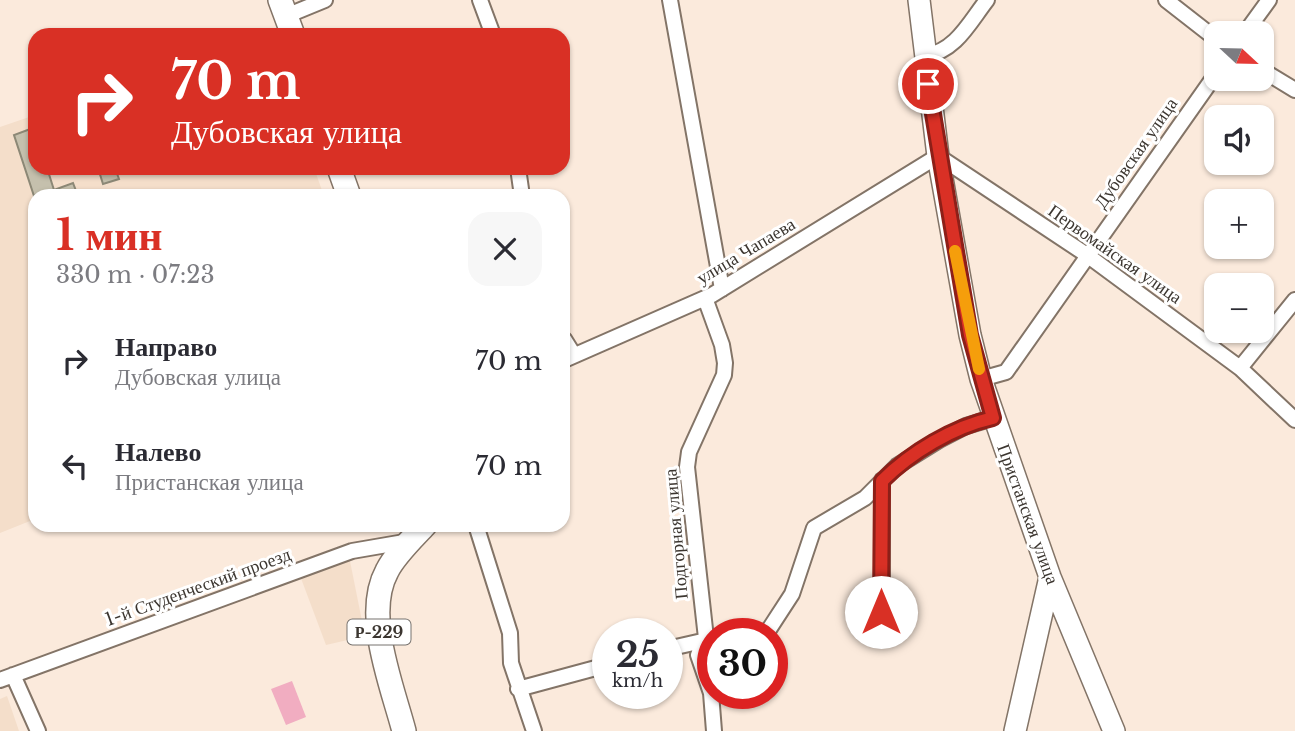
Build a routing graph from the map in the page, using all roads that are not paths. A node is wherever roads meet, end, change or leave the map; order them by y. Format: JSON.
{"nodes":[{"id":1,"x":325,"y":0,"type":"edge"},
{"id":2,"x":480,"y":0,"type":"edge"},
{"id":3,"x":670,"y":0,"type":"edge"},
{"id":4,"x":919,"y":0,"type":"edge"},
{"id":5,"x":987,"y":0,"type":"edge"},
{"id":6,"x":1166,"y":0,"type":"edge"},
{"id":7,"x":1269,"y":0,"type":"edge"},
{"id":8,"x":286,"y":17,"type":"edge"},
{"id":9,"x":1254,"y":21,"type":"edge"},
{"id":10,"x":491,"y":28,"type":"edge"},
{"id":11,"x":1204,"y":30,"type":"edge"},
{"id":12,"x":925,"y":56,"type":"junction"},
{"id":13,"x":1274,"y":77,"type":"edge"},
{"id":14,"x":1295,"y":90,"type":"edge"},
{"id":15,"x":1204,"y":91,"type":"edge"},
{"id":16,"x":939,"y":156,"type":"junction"},
{"id":17,"x":1087,"y":255,"type":"junction"},
{"id":18,"x":722,"y":289,"type":"junction"},
{"id":19,"x":705,"y":298,"type":"junction"},
{"id":20,"x":1295,"y":300,"type":"edge"},
{"id":21,"x":570,"y":357,"type":"edge"},
{"id":22,"x":1240,"y":368,"type":"junction"},
{"id":23,"x":981,"y":379,"type":"junction"},
{"id":24,"x":993,"y":418,"type":"junction"},
{"id":25,"x":1295,"y":420,"type":"edge"},
{"id":26,"x":882,"y":481,"type":"junction"},
{"id":27,"x":478,"y":532,"type":"edge"},
{"id":28,"x":418,"y":533,"type":"edge"},
{"id":29,"x":1050,"y":577,"type":"junction"},
{"id":30,"x":881,"y":612,"type":"dead end"},
{"id":31,"x":706,"y":618,"type":"edge"},
{"id":32,"x":776,"y":618,"type":"edge"},
{"id":33,"x":592,"y":669,"type":"edge"},
{"id":34,"x":7,"y":678,"type":"edge"},
{"id":35,"x":518,"y":689,"type":"junction"},
{"id":36,"x":712,"y":709,"type":"edge"},
{"id":37,"x":38,"y":731,"type":"edge"},
{"id":38,"x":404,"y":731,"type":"edge"},
{"id":39,"x":534,"y":731,"type":"edge"},
{"id":40,"x":715,"y":731,"type":"edge"},
{"id":41,"x":1016,"y":731,"type":"edge"},
{"id":42,"x":1114,"y":731,"type":"edge"}],
"edges":[{"from":1,"to":8,"type":"street"},
{"from":2,"to":10,"type":"street"},
{"from":3,"to":18,"type":"street"},
{"from":4,"to":12,"type":"street","name":"Пристанская улица"},
{"from":5,"to":12,"type":"street"},
{"from":6,"to":11,"type":"street"},
{"from":7,"to":9,"type":"street"},
{"from":12,"to":16,"type":"street","name":"Пристанская улица"},
{"from":13,"to":14,"type":"street"},
{"from":15,"to":17,"type":"street","name":"Дубовская улица"},
{"from":16,"to":17,"type":"street","name":"Первомайская улица"},
{"from":16,"to":18,"type":"street","name":"улица Чапаева"},
{"from":16,"to":23,"type":"street","name":"Пристанская улица"},
{"from":17,"to":22,"type":"street","name":"Первомайская улица"},
{"from":17,"to":23,"type":"street","name":"Дубовская улица"},
{"from":18,"to":19,"type":"street","name":"улица Чапаева"},
{"from":19,"to":21,"type":"street","name":"улица Чапаева"},
{"from":19,"to":31,"type":"street","name":"Подгорная улица"},
{"from":20,"to":22,"type":"street"},
{"from":22,"to":25,"type":"street","name":"Первомайская улица"},
{"from":23,"to":24,"type":"street","name":"Пристанская улица"},
{"from":24,"to":26,"type":"street"},
{"from":24,"to":29,"type":"street","name":"Пристанская улица"},
{"from":26,"to":30,"type":"street"},
{"from":26,"to":32,"type":"street"},
{"from":27,"to":35,"type":"street"},
{"from":28,"to":34,"type":"street","name":"1-й Студенческий проезд"},
{"from":28,"to":38,"type":"main road","number":"Р-229"},
{"from":29,"to":41,"type":"street"},
{"from":29,"to":42,"type":"street","name":"Пристанская улица"},
{"from":33,"to":35,"type":"street"},
{"from":34,"to":37,"type":"street"},
{"from":35,"to":39,"type":"street"},
{"from":36,"to":40,"type":"street","name":"Подгорная улица"}]}
